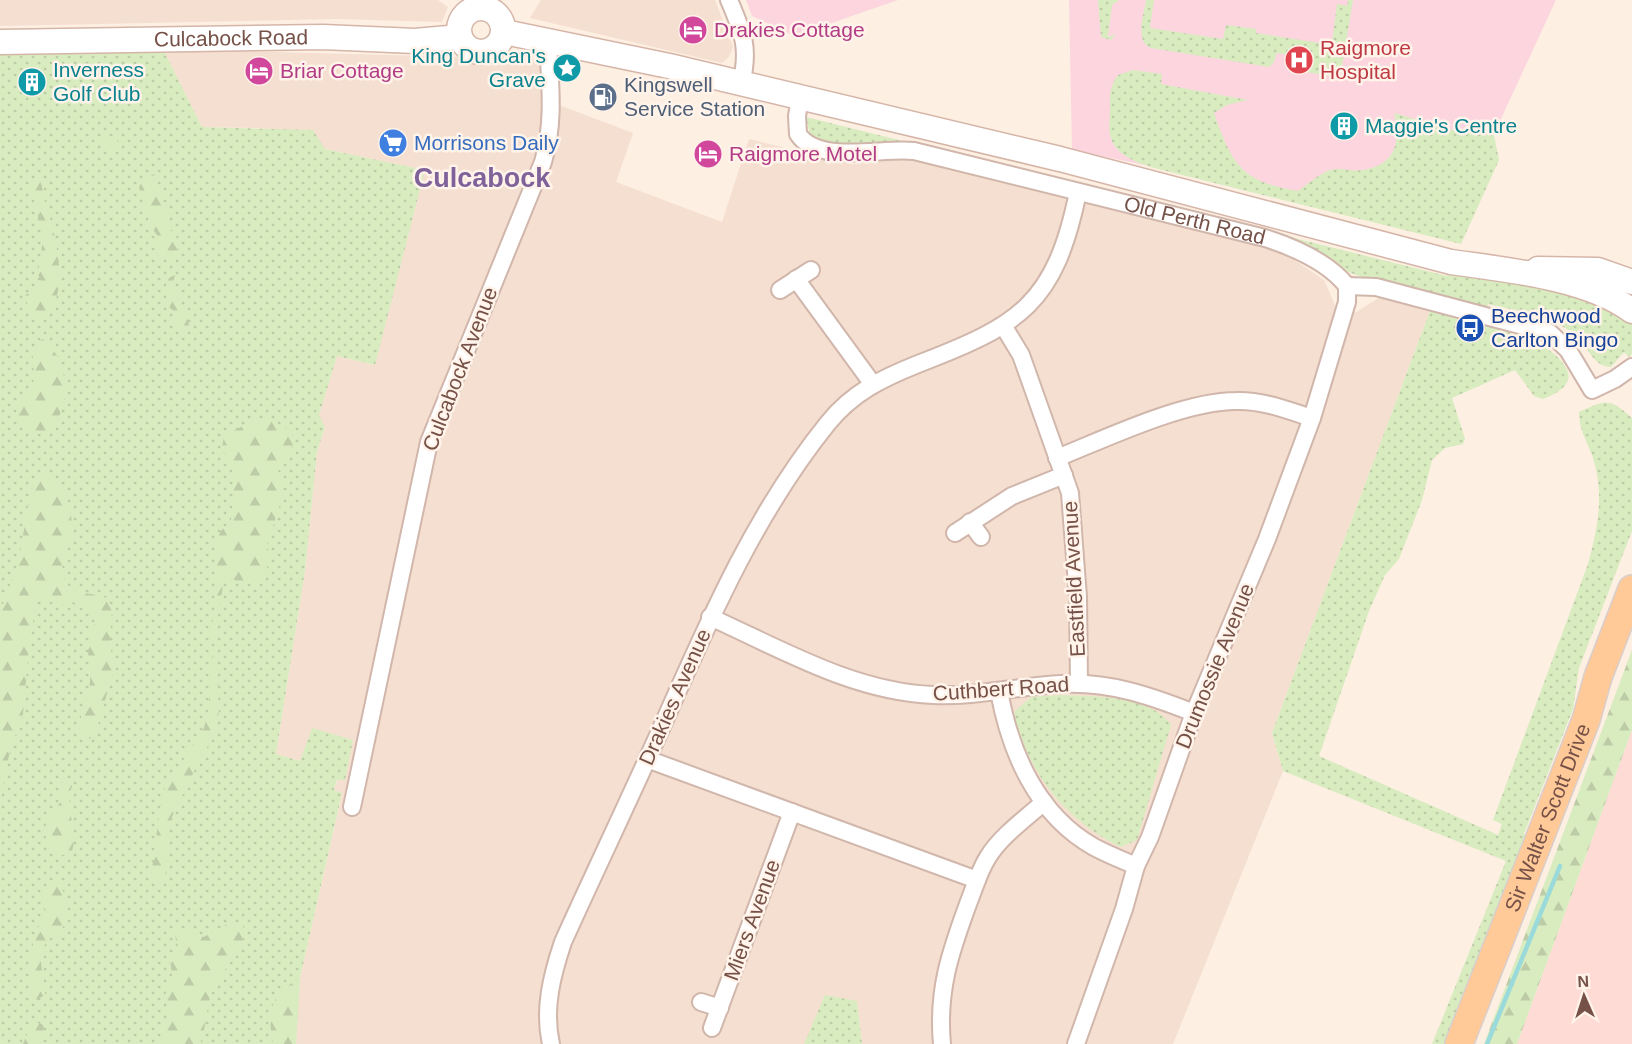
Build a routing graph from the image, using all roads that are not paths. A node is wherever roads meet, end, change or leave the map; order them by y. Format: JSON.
{"nodes":[{"id":1,"x":729,"y":0,"type":"edge"},
{"id":2,"x":463,"y":6,"type":"edge"},
{"id":3,"x":504,"y":32,"type":"junction"},
{"id":4,"x":460,"y":37,"type":"junction"},
{"id":5,"x":0,"y":42,"type":"edge"},
{"id":6,"x":548,"y":42,"type":"junction"},
{"id":7,"x":741,"y":84,"type":"junction"},
{"id":8,"x":801,"y":98,"type":"junction"},
{"id":9,"x":1078,"y":192,"type":"junction"},
{"id":10,"x":811,"y":270,"type":"dead end"},
{"id":11,"x":1515,"y":270,"type":"junction"},
{"id":12,"x":796,"y":279,"type":"junction"},
{"id":13,"x":1632,"y":282,"type":"edge"},
{"id":14,"x":1347,"y":286,"type":"junction"},
{"id":15,"x":780,"y":290,"type":"dead end"},
{"id":16,"x":1632,"y":311,"type":"edge"},
{"id":17,"x":1004,"y":327,"type":"junction"},
{"id":18,"x":1632,"y":367,"type":"edge"},
{"id":19,"x":1624,"y":380,"type":"edge"},
{"id":20,"x":872,"y":383,"type":"junction"},
{"id":21,"x":1312,"y":418,"type":"junction"},
{"id":22,"x":1057,"y":458,"type":"junction"},
{"id":23,"x":1064,"y":475,"type":"junction"},
{"id":24,"x":970,"y":522,"type":"junction"},
{"id":25,"x":955,"y":532,"type":"dead end"},
{"id":26,"x":981,"y":537,"type":"dead end"},
{"id":27,"x":1632,"y":589,"type":"edge"},
{"id":28,"x":710,"y":617,"type":"junction"},
{"id":29,"x":1079,"y":684,"type":"junction"},
{"id":30,"x":999,"y":691,"type":"junction"},
{"id":31,"x":1194,"y":713,"type":"junction"},
{"id":32,"x":647,"y":759,"type":"junction"},
{"id":33,"x":1044,"y":802,"type":"junction"},
{"id":34,"x":352,"y":807,"type":"dead end"},
{"id":35,"x":792,"y":812,"type":"junction"},
{"id":36,"x":1136,"y":866,"type":"junction"},
{"id":37,"x":977,"y":880,"type":"junction"},
{"id":38,"x":701,"y":1002,"type":"dead end"},
{"id":39,"x":720,"y":1008,"type":"junction"},
{"id":40,"x":712,"y":1028,"type":"dead end"},
{"id":41,"x":551,"y":1044,"type":"edge"},
{"id":42,"x":942,"y":1044,"type":"edge"},
{"id":43,"x":1076,"y":1044,"type":"edge"},
{"id":44,"x":1459,"y":1044,"type":"edge"}],
"edges":[{"from":1,"to":7,"type":"street"},
{"from":2,"to":3,"type":"main road"},
{"from":2,"to":4,"type":"main road"},
{"from":3,"to":4,"type":"main road"},
{"from":3,"to":6,"type":"main road","name":"Old Perth Road"},
{"from":4,"to":5,"type":"main road","name":"Culcabock Road"},
{"from":6,"to":7,"type":"main road","name":"Old Perth Road"},
{"from":6,"to":34,"type":"street","name":"Culcabock Avenue"},
{"from":7,"to":8,"type":"main road","name":"Old Perth Road"},
{"from":8,"to":9,"type":"street","name":"Old Perth Road"},
{"from":8,"to":11,"type":"main road","name":"Old Perth Road"},
{"from":9,"to":14,"type":"street","name":"Old Perth Road"},
{"from":9,"to":17,"type":"street","name":"Drakies Avenue"},
{"from":10,"to":12,"type":"street"},
{"from":11,"to":13,"type":"main road","name":"Old Perth Road"},
{"from":11,"to":16,"type":"main road","name":"Old Perth Road"},
{"from":12,"to":15,"type":"street"},
{"from":12,"to":20,"type":"street"},
{"from":14,"to":19,"type":"street"},
{"from":14,"to":21,"type":"street","name":"Drumossie Avenue"},
{"from":17,"to":20,"type":"street","name":"Drakies Avenue"},
{"from":17,"to":22,"type":"street","name":"Eastfield Avenue"},
{"from":18,"to":19,"type":"street"},
{"from":20,"to":28,"type":"street","name":"Drakies Avenue"},
{"from":21,"to":22,"type":"street"},
{"from":21,"to":31,"type":"street","name":"Drumossie Avenue"},
{"from":22,"to":23,"type":"street","name":"Eastfield Avenue"},
{"from":23,"to":24,"type":"street","name":"Eastfield Avenue"},
{"from":23,"to":29,"type":"street","name":"Eastfield Avenue"},
{"from":24,"to":25,"type":"street","name":"Eastfield Avenue"},
{"from":24,"to":26,"type":"street"},
{"from":27,"to":44,"type":"main road","name":"Sir Walter Scott Drive"},
{"from":28,"to":30,"type":"street","name":"Cuthbert Road"},
{"from":28,"to":32,"type":"street","name":"Drakies Avenue"},
{"from":29,"to":30,"type":"street","name":"Cuthbert Road"},
{"from":29,"to":31,"type":"street","name":"Cuthbert Road"},
{"from":30,"to":33,"type":"street"},
{"from":31,"to":36,"type":"street","name":"Drumossie Avenue"},
{"from":32,"to":35,"type":"street"},
{"from":32,"to":41,"type":"street","name":"Drakies Avenue"},
{"from":33,"to":36,"type":"street"},
{"from":33,"to":37,"type":"street"},
{"from":35,"to":37,"type":"street"},
{"from":35,"to":39,"type":"street","name":"Miers Avenue"},
{"from":36,"to":43,"type":"street","name":"Drumossie Avenue"},
{"from":37,"to":42,"type":"street"},
{"from":38,"to":39,"type":"street"},
{"from":39,"to":40,"type":"street","name":"Miers Avenue"}]}
